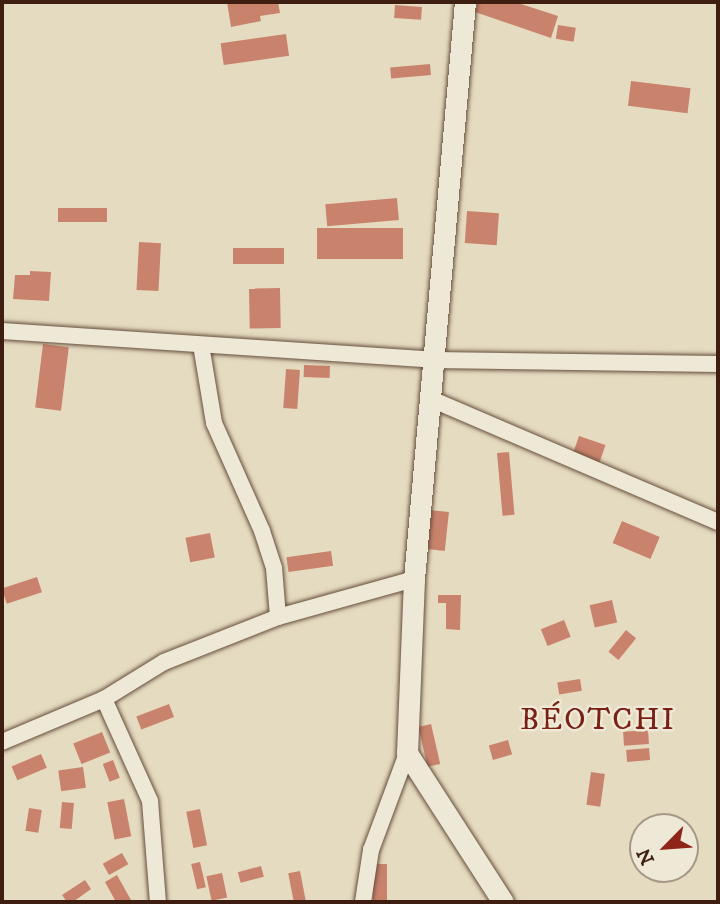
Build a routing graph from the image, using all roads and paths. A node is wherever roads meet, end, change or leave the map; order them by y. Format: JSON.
{"nodes":[{"id":1,"x":465,"y":2,"type":"edge"},
{"id":2,"x":2,"y":331,"type":"edge"},
{"id":3,"x":201,"y":345,"type":"junction"},
{"id":4,"x":434,"y":360,"type":"junction"},
{"id":5,"x":718,"y":365,"type":"edge"},
{"id":6,"x":431,"y":399,"type":"junction"},
{"id":7,"x":718,"y":522,"type":"edge"},
{"id":8,"x":414,"y":579,"type":"junction"},
{"id":9,"x":278,"y":617,"type":"junction"},
{"id":10,"x":104,"y":699,"type":"junction"},
{"id":11,"x":2,"y":743,"type":"edge"},
{"id":12,"x":407,"y":753,"type":"junction"},
{"id":13,"x":158,"y":902,"type":"edge"},
{"id":14,"x":363,"y":902,"type":"edge"},
{"id":15,"x":503,"y":902,"type":"edge"}],
"edges":[{"from":1,"to":4,"type":"street"},
{"from":2,"to":3,"type":"street"},
{"from":3,"to":4,"type":"street"},
{"from":3,"to":9,"type":"street"},
{"from":4,"to":5,"type":"street"},
{"from":4,"to":6,"type":"street"},
{"from":6,"to":7,"type":"street"},
{"from":6,"to":8,"type":"street"},
{"from":8,"to":9,"type":"street"},
{"from":8,"to":12,"type":"street"},
{"from":9,"to":10,"type":"street"},
{"from":10,"to":11,"type":"street"},
{"from":10,"to":13,"type":"street"},
{"from":12,"to":14,"type":"street"},
{"from":12,"to":15,"type":"street"}]}
